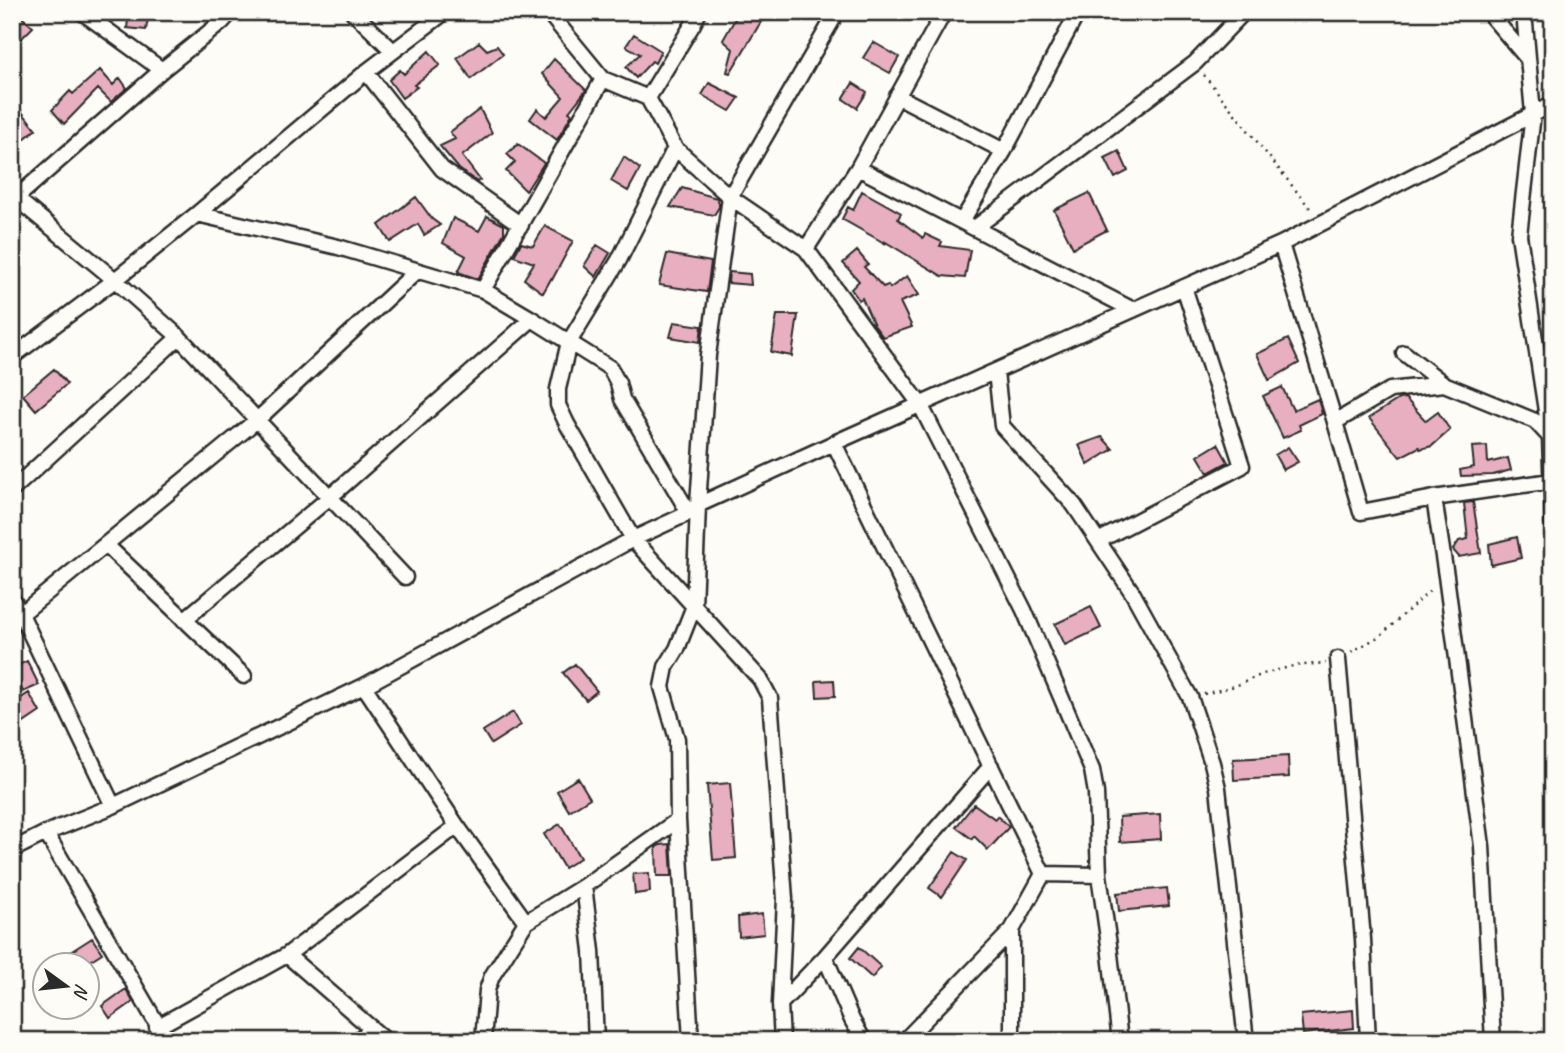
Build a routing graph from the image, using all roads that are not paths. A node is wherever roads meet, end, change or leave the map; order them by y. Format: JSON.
{"nodes":[{"id":1,"x":82,"y":12,"type":"edge"},
{"id":2,"x":231,"y":12,"type":"edge"},
{"id":3,"x":353,"y":12,"type":"edge"},
{"id":4,"x":445,"y":12,"type":"edge"},
{"id":5,"x":548,"y":12,"type":"edge"},
{"id":6,"x":699,"y":12,"type":"edge"},
{"id":7,"x":836,"y":12,"type":"edge"},
{"id":8,"x":944,"y":12,"type":"edge"},
{"id":9,"x":1079,"y":12,"type":"edge"},
{"id":10,"x":1488,"y":12,"type":"edge"},
{"id":11,"x":1524,"y":12,"type":"edge"},
{"id":12,"x":1240,"y":14,"type":"edge"},
{"id":13,"x":393,"y":51,"type":"junction"},
{"id":14,"x":1527,"y":58,"type":"junction"},
{"id":15,"x":162,"y":69,"type":"junction"},
{"id":16,"x":366,"y":72,"type":"junction"},
{"id":17,"x":603,"y":79,"type":"junction"},
{"id":18,"x":897,"y":96,"type":"junction"},
{"id":19,"x":649,"y":98,"type":"junction"},
{"id":20,"x":1553,"y":104,"type":"edge"},
{"id":21,"x":1533,"y":114,"type":"junction"},
{"id":22,"x":675,"y":148,"type":"junction"},
{"id":23,"x":1004,"y":151,"type":"junction"},
{"id":24,"x":858,"y":167,"type":"junction"},
{"id":25,"x":14,"y":197,"type":"edge"},
{"id":26,"x":730,"y":197,"type":"junction"},
{"id":27,"x":197,"y":214,"type":"junction"},
{"id":28,"x":969,"y":224,"type":"junction"},
{"id":29,"x":521,"y":225,"type":"junction"},
{"id":30,"x":1280,"y":244,"type":"junction"},
{"id":31,"x":806,"y":249,"type":"junction"},
{"id":32,"x":417,"y":271,"type":"junction"},
{"id":33,"x":115,"y":280,"type":"junction"},
{"id":34,"x":1184,"y":287,"type":"junction"},
{"id":35,"x":483,"y":290,"type":"junction"},
{"id":36,"x":1133,"y":310,"type":"junction"},
{"id":37,"x":532,"y":318,"type":"junction"},
{"id":38,"x":178,"y":337,"type":"junction"},
{"id":39,"x":569,"y":342,"type":"junction"},
{"id":40,"x":1404,"y":353,"type":"dead end"},
{"id":41,"x":1553,"y":354,"type":"edge"},
{"id":42,"x":12,"y":358,"type":"edge"},
{"id":43,"x":1538,"y":360,"type":"junction"},
{"id":44,"x":996,"y":372,"type":"junction"},
{"id":45,"x":1444,"y":384,"type":"junction"},
{"id":46,"x":920,"y":404,"type":"junction"},
{"id":47,"x":257,"y":420,"type":"junction"},
{"id":48,"x":1335,"y":422,"type":"junction"},
{"id":49,"x":1550,"y":437,"type":"junction"},
{"id":50,"x":834,"y":443,"type":"junction"},
{"id":51,"x":1551,"y":481,"type":"edge"},
{"id":52,"x":12,"y":490,"type":"edge"},
{"id":53,"x":330,"y":497,"type":"junction"},
{"id":54,"x":1434,"y":498,"type":"junction"},
{"id":55,"x":694,"y":509,"type":"junction"},
{"id":56,"x":1553,"y":524,"type":"edge"},
{"id":57,"x":633,"y":540,"type":"junction"},
{"id":58,"x":1098,"y":541,"type":"junction"},
{"id":59,"x":106,"y":545,"type":"junction"},
{"id":60,"x":405,"y":577,"type":"dead end"},
{"id":61,"x":12,"y":598,"type":"edge"},
{"id":62,"x":694,"y":607,"type":"junction"},
{"id":63,"x":21,"y":614,"type":"junction"},
{"id":64,"x":184,"y":620,"type":"junction"},
{"id":65,"x":1338,"y":659,"type":"road end"},
{"id":66,"x":244,"y":676,"type":"dead end"},
{"id":67,"x":364,"y":686,"type":"junction"},
{"id":68,"x":991,"y":766,"type":"junction"},
{"id":69,"x":113,"y":806,"type":"junction"},
{"id":70,"x":678,"y":820,"type":"junction"},
{"id":71,"x":457,"y":827,"type":"junction"},
{"id":72,"x":46,"y":833,"type":"junction"},
{"id":73,"x":12,"y":850,"type":"edge"},
{"id":74,"x":1044,"y":874,"type":"junction"},
{"id":75,"x":1099,"y":875,"type":"junction"},
{"id":76,"x":584,"y":886,"type":"junction"},
{"id":77,"x":526,"y":922,"type":"junction"},
{"id":78,"x":1012,"y":930,"type":"junction"},
{"id":79,"x":287,"y":955,"type":"junction"},
{"id":80,"x":825,"y":957,"type":"junction"},
{"id":81,"x":780,"y":1004,"type":"junction"},
{"id":82,"x":157,"y":1027,"type":"junction"},
{"id":83,"x":372,"y":1029,"type":"junction"},
{"id":84,"x":167,"y":1041,"type":"edge"},
{"id":85,"x":358,"y":1041,"type":"edge"},
{"id":86,"x":386,"y":1041,"type":"edge"},
{"id":87,"x":483,"y":1041,"type":"edge"},
{"id":88,"x":596,"y":1041,"type":"edge"},
{"id":89,"x":691,"y":1041,"type":"edge"},
{"id":90,"x":782,"y":1041,"type":"edge"},
{"id":91,"x":864,"y":1041,"type":"edge"},
{"id":92,"x":904,"y":1041,"type":"edge"},
{"id":93,"x":1012,"y":1041,"type":"edge"},
{"id":94,"x":1120,"y":1041,"type":"edge"},
{"id":95,"x":1246,"y":1041,"type":"edge"},
{"id":96,"x":1368,"y":1041,"type":"edge"},
{"id":97,"x":1493,"y":1041,"type":"edge"}],
"edges":[{"from":1,"to":15,"type":"street"},
{"from":2,"to":15,"type":"street"},
{"from":3,"to":13,"type":"street"},
{"from":4,"to":13,"type":"street"},
{"from":5,"to":17,"type":"street"},
{"from":6,"to":19,"type":"street"},
{"from":7,"to":26,"type":"street"},
{"from":8,"to":18,"type":"street"},
{"from":9,"to":23,"type":"street"},
{"from":10,"to":14,"type":"street"},
{"from":11,"to":14,"type":"street"},
{"from":12,"to":28,"type":"street"},
{"from":13,"to":16,"type":"street"},
{"from":14,"to":21,"type":"street"},
{"from":15,"to":25,"type":"street"},
{"from":16,"to":27,"type":"street"},
{"from":16,"to":29,"type":"street"},
{"from":17,"to":19,"type":"street"},
{"from":17,"to":29,"type":"street"},
{"from":18,"to":23,"type":"street"},
{"from":18,"to":24,"type":"street"},
{"from":19,"to":22,"type":"street"},
{"from":20,"to":21,"type":"street"},
{"from":21,"to":30,"type":"street"},
{"from":21,"to":43,"type":"street"},
{"from":22,"to":26,"type":"street"},
{"from":22,"to":39,"type":"street"},
{"from":23,"to":28,"type":"street"},
{"from":24,"to":28,"type":"street"},
{"from":24,"to":31,"type":"street"},
{"from":25,"to":33,"type":"street"},
{"from":26,"to":31,"type":"street"},
{"from":26,"to":55,"type":"street"},
{"from":27,"to":32,"type":"street"},
{"from":27,"to":33,"type":"street"},
{"from":28,"to":36,"type":"street"},
{"from":29,"to":35,"type":"street"},
{"from":30,"to":34,"type":"street"},
{"from":30,"to":48,"type":"street"},
{"from":31,"to":46,"type":"street"},
{"from":32,"to":35,"type":"street"},
{"from":32,"to":47,"type":"street"},
{"from":33,"to":38,"type":"street"},
{"from":33,"to":42,"type":"street"},
{"from":34,"to":36,"type":"street"},
{"from":34,"to":58,"type":"street"},
{"from":35,"to":37,"type":"street"},
{"from":36,"to":44,"type":"street"},
{"from":37,"to":39,"type":"street"},
{"from":37,"to":53,"type":"street"},
{"from":38,"to":47,"type":"street"},
{"from":38,"to":52,"type":"street"},
{"from":39,"to":55,"type":"street"},
{"from":39,"to":57,"type":"street"},
{"from":40,"to":45,"type":"street"},
{"from":41,"to":43,"type":"street"},
{"from":43,"to":49,"type":"street"},
{"from":44,"to":46,"type":"street"},
{"from":44,"to":58,"type":"street"},
{"from":45,"to":48,"type":"street"},
{"from":45,"to":49,"type":"street"},
{"from":46,"to":50,"type":"street"},
{"from":46,"to":75,"type":"street"},
{"from":47,"to":53,"type":"street"},
{"from":47,"to":59,"type":"street"},
{"from":48,"to":54,"type":"street"},
{"from":49,"to":51,"type":"street"},
{"from":50,"to":55,"type":"street"},
{"from":50,"to":68,"type":"street"},
{"from":51,"to":54,"type":"street"},
{"from":51,"to":56,"type":"street"},
{"from":53,"to":60,"type":"street"},
{"from":53,"to":64,"type":"street"},
{"from":54,"to":97,"type":"street"},
{"from":55,"to":57,"type":"street"},
{"from":55,"to":62,"type":"street"},
{"from":57,"to":62,"type":"street"},
{"from":57,"to":67,"type":"street"},
{"from":58,"to":95,"type":"street"},
{"from":59,"to":63,"type":"street"},
{"from":59,"to":64,"type":"street"},
{"from":61,"to":63,"type":"street"},
{"from":62,"to":70,"type":"street"},
{"from":62,"to":81,"type":"street"},
{"from":63,"to":69,"type":"street"},
{"from":64,"to":66,"type":"street"},
{"from":65,"to":96,"type":"street"},
{"from":67,"to":69,"type":"street"},
{"from":67,"to":71,"type":"street"},
{"from":68,"to":74,"type":"street"},
{"from":68,"to":80,"type":"street"},
{"from":69,"to":72,"type":"street"},
{"from":70,"to":76,"type":"street"},
{"from":70,"to":89,"type":"street"},
{"from":71,"to":77,"type":"street"},
{"from":71,"to":79,"type":"street"},
{"from":72,"to":73,"type":"street"},
{"from":72,"to":82,"type":"street"},
{"from":74,"to":75,"type":"street"},
{"from":74,"to":78,"type":"street"},
{"from":75,"to":94,"type":"street"},
{"from":76,"to":77,"type":"street"},
{"from":76,"to":88,"type":"street"},
{"from":77,"to":87,"type":"street"},
{"from":78,"to":92,"type":"street"},
{"from":78,"to":93,"type":"street"},
{"from":79,"to":82,"type":"street"},
{"from":79,"to":83,"type":"street"},
{"from":80,"to":81,"type":"street"},
{"from":80,"to":91,"type":"street"},
{"from":81,"to":90,"type":"street"},
{"from":82,"to":84,"type":"street"},
{"from":83,"to":85,"type":"street"},
{"from":83,"to":86,"type":"street"}]}
